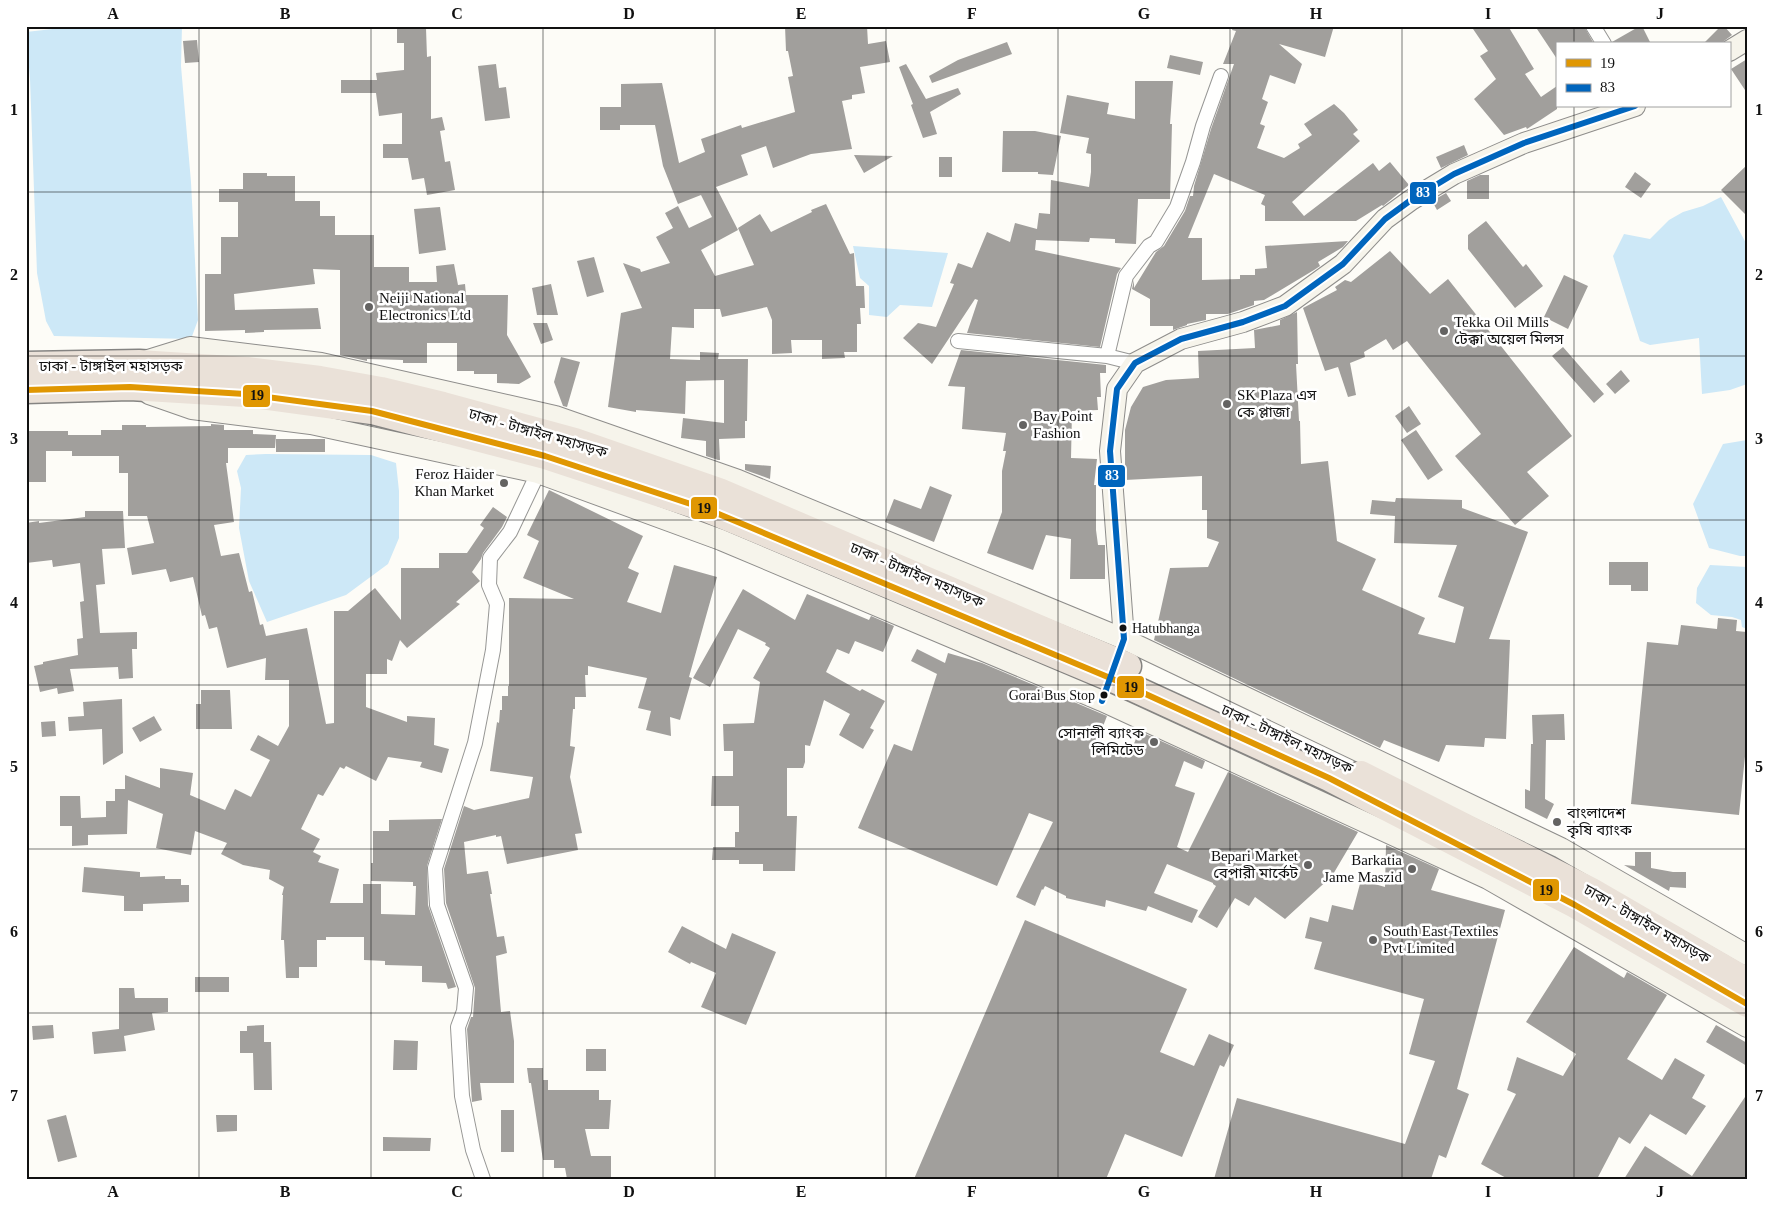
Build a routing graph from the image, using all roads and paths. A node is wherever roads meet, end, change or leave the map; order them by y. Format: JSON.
{"nodes":[{"id":1,"x":1593,"y":26,"type":"edge"},
{"id":2,"x":1747,"y":40,"type":"edge"},
{"id":3,"x":1603,"y":42,"type":"edge"},
{"id":4,"x":1730,"y":50,"type":"edge"},
{"id":5,"x":1222,"y":76,"type":"dead end"},
{"id":6,"x":1628,"y":108,"type":"edge"},
{"id":7,"x":958,"y":341,"type":"dead end"},
{"id":8,"x":1107,"y":356,"type":"junction"},
{"id":9,"x":139,"y":362,"type":"junction"},
{"id":10,"x":1135,"y":363,"type":"junction"},
{"id":11,"x":26,"y":365,"type":"edge"},
{"id":12,"x":130,"y":387,"type":"junction"},
{"id":13,"x":26,"y":390,"type":"edge"},
{"id":14,"x":538,"y":473,"type":"junction"},
{"id":15,"x":1124,"y":638,"type":"junction"},
{"id":16,"x":1747,"y":955,"type":"edge"},
{"id":17,"x":1747,"y":981,"type":"edge"},
{"id":18,"x":1747,"y":1004,"type":"edge"},
{"id":19,"x":1747,"y":1027,"type":"edge"},
{"id":20,"x":483,"y":1179,"type":"edge"}],
"edges":[{"from":1,"to":3,"type":"street"},
{"from":2,"to":4,"type":"main road"},
{"from":5,"to":8,"type":"street"},
{"from":6,"to":10,"type":"main road"},
{"from":7,"to":8,"type":"street"},
{"from":8,"to":10,"type":"street"},
{"from":9,"to":11,"type":"highway","name":"ঢাকা - টাঙ্গাইল মহাসড়ক"},
{"from":9,"to":15,"type":"main road"},
{"from":9,"to":17,"type":"highway","name":"ঢাকা - টাঙ্গাইল মহাসড়ক"},
{"from":10,"to":15,"type":"main road"},
{"from":12,"to":13,"type":"highway","name":"ঢাকা - টাঙ্গাইল মহাসড়ক"},
{"from":12,"to":14,"type":"main road"},
{"from":12,"to":18,"type":"highway","name":"ঢাকা - টাঙ্গাইল মহাসড়ক"},
{"from":14,"to":19,"type":"main road"},
{"from":14,"to":20,"type":"street"},
{"from":15,"to":16,"type":"main road"}]}
